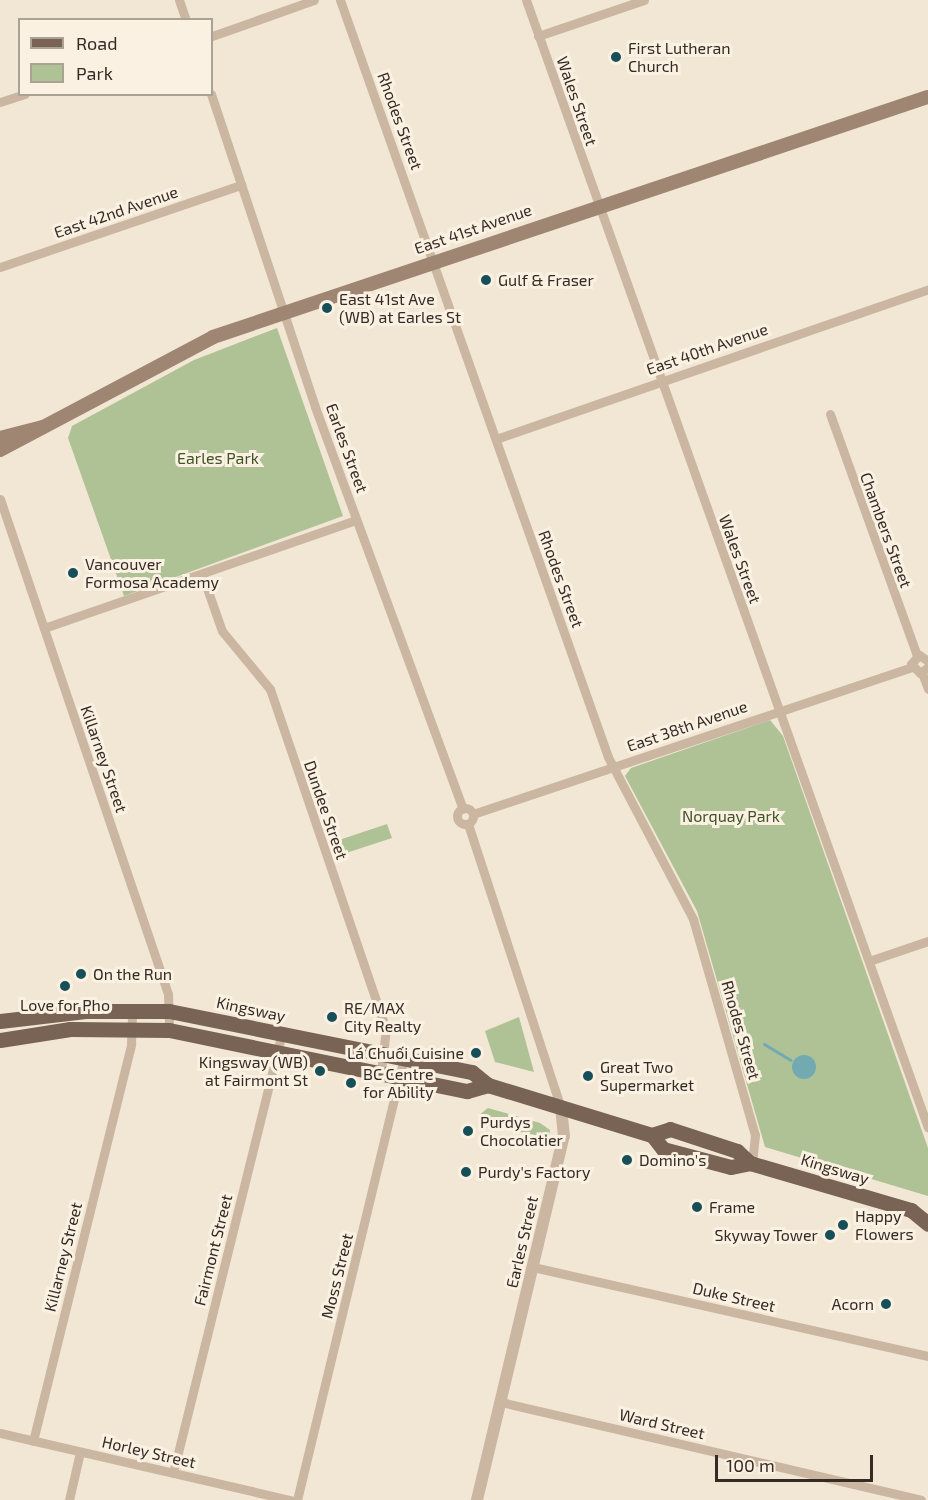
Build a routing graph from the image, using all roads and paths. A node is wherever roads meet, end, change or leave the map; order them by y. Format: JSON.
{"nodes":[{"id":1,"x":179,"y":0,"type":"edge"},
{"id":2,"x":314,"y":0,"type":"edge"},
{"id":3,"x":340,"y":0,"type":"edge"},
{"id":4,"x":526,"y":0,"type":"edge"},
{"id":5,"x":644,"y":0,"type":"edge"},
{"id":6,"x":185,"y":18,"type":"edge"},
{"id":7,"x":213,"y":36,"type":"edge"},
{"id":8,"x":538,"y":36,"type":"junction"},
{"id":9,"x":19,"y":96,"type":"edge"},
{"id":10,"x":212,"y":96,"type":"edge"},
{"id":11,"x":928,"y":97,"type":"edge"},
{"id":12,"x":0,"y":102,"type":"edge"},
{"id":13,"x":241,"y":185,"type":"junction"},
{"id":14,"x":598,"y":204,"type":"junction"},
{"id":15,"x":434,"y":261,"type":"junction"},
{"id":16,"x":0,"y":267,"type":"edge"},
{"id":17,"x":928,"y":289,"type":"edge"},
{"id":18,"x":283,"y":312,"type":"junction"},
{"id":19,"x":661,"y":380,"type":"junction"},
{"id":20,"x":830,"y":414,"type":"dead end"},
{"id":21,"x":43,"y":427,"type":"junction"},
{"id":22,"x":0,"y":438,"type":"edge"},
{"id":23,"x":496,"y":439,"type":"junction"},
{"id":24,"x":0,"y":450,"type":"edge"},
{"id":25,"x":0,"y":499,"type":"edge"},
{"id":26,"x":356,"y":520,"type":"junction"},
{"id":27,"x":202,"y":574,"type":"junction"},
{"id":28,"x":44,"y":628,"type":"junction"},
{"id":29,"x":916,"y":656,"type":"junction"},
{"id":30,"x":928,"y":661,"type":"edge"},
{"id":31,"x":912,"y":667,"type":"junction"},
{"id":32,"x":925,"y":670,"type":"edge"},
{"id":33,"x":928,"y":689,"type":"edge"},
{"id":34,"x":779,"y":711,"type":"junction"},
{"id":35,"x":613,"y":767,"type":"junction"},
{"id":36,"x":463,"y":808,"type":"junction"},
{"id":37,"x":473,"y":814,"type":"junction"},
{"id":38,"x":468,"y":824,"type":"junction"},
{"id":39,"x":928,"y":941,"type":"edge"},
{"id":40,"x":869,"y":961,"type":"junction"},
{"id":41,"x":132,"y":1010,"type":"junction"},
{"id":42,"x":169,"y":1011,"type":"junction"},
{"id":43,"x":0,"y":1021,"type":"edge"},
{"id":44,"x":132,"y":1027,"type":"junction"},
{"id":45,"x":169,"y":1030,"type":"junction"},
{"id":46,"x":282,"y":1034,"type":"junction"},
{"id":47,"x":0,"y":1040,"type":"edge"},
{"id":48,"x":278,"y":1050,"type":"junction"},
{"id":49,"x":383,"y":1054,"type":"junction"},
{"id":50,"x":404,"y":1058,"type":"junction"},
{"id":51,"x":381,"y":1071,"type":"junction"},
{"id":52,"x":401,"y":1075,"type":"junction"},
{"id":53,"x":488,"y":1086,"type":"junction"},
{"id":54,"x":561,"y":1108,"type":"junction"},
{"id":55,"x":928,"y":1128,"type":"edge"},
{"id":56,"x":751,"y":1163,"type":"junction"},
{"id":57,"x":928,"y":1207,"type":"edge"},
{"id":58,"x":910,"y":1210,"type":"junction"},
{"id":59,"x":928,"y":1224,"type":"edge"},
{"id":60,"x":533,"y":1267,"type":"junction"},
{"id":61,"x":928,"y":1356,"type":"edge"},
{"id":62,"x":501,"y":1402,"type":"junction"},
{"id":63,"x":0,"y":1433,"type":"edge"},
{"id":64,"x":33,"y":1441,"type":"junction"},
{"id":65,"x":80,"y":1452,"type":"junction"},
{"id":66,"x":173,"y":1473,"type":"junction"},
{"id":67,"x":69,"y":1500,"type":"edge"},
{"id":68,"x":291,"y":1500,"type":"edge"},
{"id":69,"x":297,"y":1500,"type":"edge"},
{"id":70,"x":477,"y":1500,"type":"edge"},
{"id":71,"x":921,"y":1500,"type":"edge"}],
"edges":[{"from":1,"to":6,"type":"street"},
{"from":2,"to":7,"type":"street"},
{"from":3,"to":15,"type":"street","name":"Rhodes Street"},
{"from":4,"to":8,"type":"street","name":"Wales Street"},
{"from":5,"to":8,"type":"street"},
{"from":8,"to":14,"type":"street","name":"Wales Street"},
{"from":9,"to":12,"type":"street"},
{"from":10,"to":13,"type":"street","name":"Earles Street"},
{"from":11,"to":14,"type":"main road","name":"East 41st Avenue"},
{"from":13,"to":16,"type":"street","name":"East 42nd Avenue"},
{"from":13,"to":18,"type":"street","name":"Earles Street"},
{"from":14,"to":15,"type":"main road","name":"East 41st Avenue"},
{"from":14,"to":19,"type":"street","name":"Wales Street"},
{"from":15,"to":18,"type":"main road","name":"East 41st Avenue"},
{"from":15,"to":23,"type":"street","name":"Rhodes Street"},
{"from":17,"to":19,"type":"street","name":"East 40th Avenue"},
{"from":18,"to":21,"type":"main road","name":"East 41st Avenue"},
{"from":18,"to":26,"type":"street","name":"Earles Street"},
{"from":19,"to":23,"type":"street","name":"East 40th Avenue"},
{"from":19,"to":34,"type":"street","name":"Wales Street"},
{"from":20,"to":29,"type":"street","name":"Chambers Street"},
{"from":21,"to":22,"type":"main road","name":"East 41st Avenue"},
{"from":21,"to":24,"type":"main road","name":"East 41st Avenue"},
{"from":23,"to":35,"type":"street","name":"Rhodes Street"},
{"from":25,"to":28,"type":"street","name":"Killarney Street"},
{"from":26,"to":27,"type":"street"},
{"from":26,"to":36,"type":"street","name":"Earles Street"},
{"from":27,"to":28,"type":"street"},
{"from":27,"to":49,"type":"street","name":"Dundee Street"},
{"from":28,"to":42,"type":"street","name":"Killarney Street"},
{"from":29,"to":30,"type":"street"},
{"from":29,"to":31,"type":"street"},
{"from":31,"to":32,"type":"street"},
{"from":31,"to":34,"type":"street","name":"East 38th Avenue"},
{"from":32,"to":33,"type":"street"},
{"from":34,"to":35,"type":"street","name":"East 38th Avenue"},
{"from":34,"to":40,"type":"street","name":"Wales Street"},
{"from":35,"to":37,"type":"street","name":"East 38th Avenue"},
{"from":35,"to":56,"type":"street","name":"Rhodes Street"},
{"from":36,"to":37,"type":"street"},
{"from":36,"to":38,"type":"street","name":"Earles Street"},
{"from":37,"to":38,"type":"street"},
{"from":38,"to":54,"type":"street","name":"Earles Street"},
{"from":39,"to":40,"type":"street"},
{"from":40,"to":55,"type":"street","name":"Wales Street"},
{"from":41,"to":42,"type":"main road","name":"Kingsway"},
{"from":41,"to":43,"type":"main road","name":"Kingsway"},
{"from":41,"to":44,"type":"street","name":"Killarney Street"},
{"from":42,"to":45,"type":"street","name":"Killarney Street"},
{"from":42,"to":46,"type":"main road","name":"Kingsway"},
{"from":44,"to":45,"type":"main road","name":"Kingsway"},
{"from":44,"to":47,"type":"main road","name":"Kingsway"},
{"from":44,"to":64,"type":"street","name":"Killarney Street"},
{"from":45,"to":48,"type":"main road","name":"Kingsway"},
{"from":46,"to":48,"type":"street","name":"Fairmont Street"},
{"from":46,"to":49,"type":"main road","name":"Kingsway"},
{"from":48,"to":51,"type":"main road","name":"Kingsway"},
{"from":48,"to":66,"type":"street","name":"Fairmont Street"},
{"from":49,"to":50,"type":"main road","name":"Kingsway"},
{"from":49,"to":51,"type":"street","name":"Dundee Street"},
{"from":50,"to":52,"type":"street","name":"Moss Street"},
{"from":50,"to":53,"type":"main road","name":"Kingsway"},
{"from":51,"to":52,"type":"main road","name":"Kingsway"},
{"from":52,"to":53,"type":"main road","name":"Kingsway"},
{"from":52,"to":69,"type":"street","name":"Moss Street"},
{"from":53,"to":54,"type":"main road","name":"Kingsway"},
{"from":54,"to":56,"type":"main road","name":"Kingsway"},
{"from":54,"to":60,"type":"street","name":"Earles Street"},
{"from":56,"to":58,"type":"main road","name":"Kingsway"},
{"from":57,"to":58,"type":"main road","name":"Kingsway"},
{"from":58,"to":59,"type":"main road","name":"Kingsway"},
{"from":60,"to":61,"type":"street","name":"Duke Street"},
{"from":60,"to":62,"type":"street","name":"Earles Street"},
{"from":62,"to":70,"type":"street","name":"Earles Street"},
{"from":62,"to":71,"type":"street","name":"Ward Street"},
{"from":63,"to":64,"type":"street","name":"Horley Street"},
{"from":64,"to":65,"type":"street","name":"Horley Street"},
{"from":65,"to":66,"type":"street","name":"Horley Street"},
{"from":65,"to":67,"type":"street"},
{"from":66,"to":68,"type":"street","name":"Horley Street"}]}
